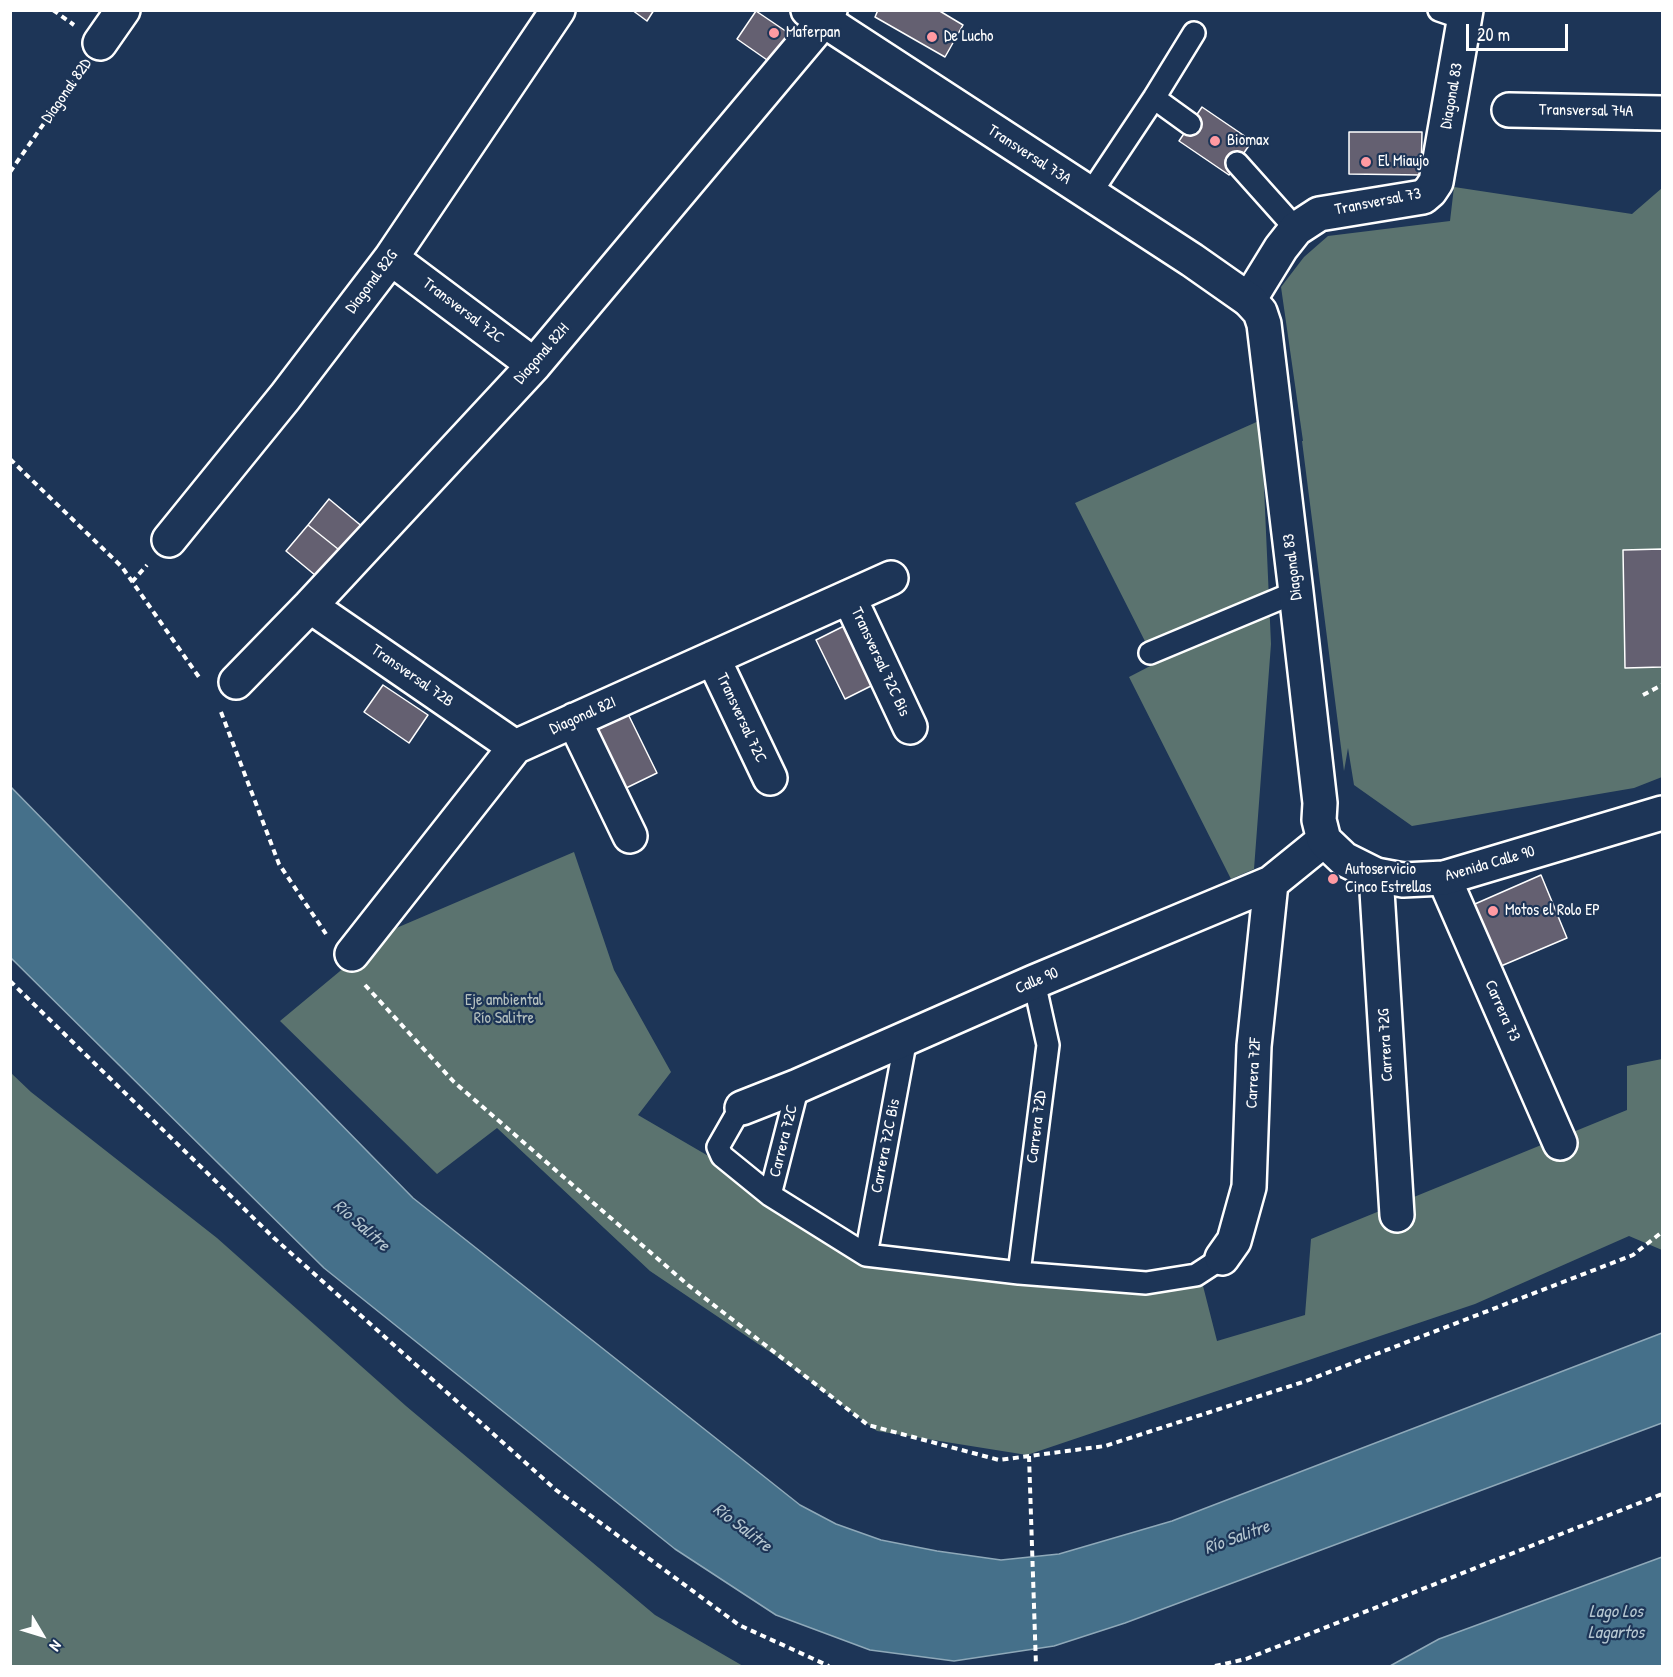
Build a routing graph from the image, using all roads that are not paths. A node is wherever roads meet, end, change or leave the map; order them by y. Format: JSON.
{"nodes":[{"id":1,"x":123,"y":10,"type":"edge"},
{"id":2,"x":558,"y":10,"type":"edge"},
{"id":3,"x":1457,"y":13,"type":"edge"},
{"id":4,"x":820,"y":14,"type":"edge"},
{"id":5,"x":1194,"y":33,"type":"dead end"},
{"id":6,"x":100,"y":43,"type":"road end"},
{"id":7,"x":1154,"y":98,"type":"junction"},
{"id":8,"x":1509,"y":110,"type":"dead end"},
{"id":9,"x":1662,"y":113,"type":"edge"},
{"id":10,"x":1190,"y":124,"type":"dead end"},
{"id":11,"x":1237,"y":163,"type":"dead end"},
{"id":12,"x":1436,"y":182,"type":"joint"},
{"id":13,"x":1090,"y":194,"type":"junction"},
{"id":14,"x":1296,"y":229,"type":"junction"},
{"id":15,"x":391,"y":258,"type":"junction"},
{"id":16,"x":1249,"y":300,"type":"junction"},
{"id":17,"x":534,"y":365,"type":"junction"},
{"id":18,"x":169,"y":540,"type":"dead end"},
{"id":19,"x":891,"y":578,"type":"dead end"},
{"id":20,"x":1296,"y":592,"type":"junction"},
{"id":21,"x":849,"y":597,"type":"junction"},
{"id":22,"x":310,"y":606,"type":"junction"},
{"id":23,"x":1150,"y":653,"type":"dead end"},
{"id":24,"x":713,"y":658,"type":"junction"},
{"id":25,"x":236,"y":682,"type":"dead end"},
{"id":26,"x":574,"y":720,"type":"junction"},
{"id":27,"x":910,"y":727,"type":"dead end"},
{"id":28,"x":515,"y":747,"type":"junction"},
{"id":29,"x":770,"y":778,"type":"dead end"},
{"id":30,"x":1662,"y":813,"type":"edge"},
{"id":31,"x":630,"y":836,"type":"dead end"},
{"id":32,"x":1324,"y":840,"type":"junction"},
{"id":33,"x":1376,"y":875,"type":"junction"},
{"id":34,"x":1444,"y":878,"type":"junction"},
{"id":35,"x":1271,"y":883,"type":"junction"},
{"id":36,"x":352,"y":954,"type":"dead end"},
{"id":37,"x":1034,"y":982,"type":"junction"},
{"id":38,"x":906,"y":1038,"type":"junction"},
{"id":39,"x":798,"y":1086,"type":"junction"},
{"id":40,"x":742,"y":1108,"type":"joint"},
{"id":41,"x":1560,"y":1143,"type":"dead end"},
{"id":42,"x":770,"y":1195,"type":"junction"},
{"id":43,"x":1397,"y":1215,"type":"dead end"},
{"id":44,"x":866,"y":1255,"type":"junction"},
{"id":45,"x":1222,"y":1258,"type":"joint"},
{"id":46,"x":1019,"y":1273,"type":"junction"}],
"edges":[{"from":1,"to":6,"type":"street","name":"Diagonal 82D"},
{"from":2,"to":15,"type":"street","name":"Diagonal 82G"},
{"from":3,"to":12,"type":"street","name":"Diagonal 83"},
{"from":4,"to":13,"type":"street","name":"Transversal 73A"},
{"from":4,"to":17,"type":"street","name":"Diagonal 82H"},
{"from":5,"to":7,"type":"lane"},
{"from":7,"to":10,"type":"lane"},
{"from":7,"to":13,"type":"lane"},
{"from":8,"to":9,"type":"street","name":"Transversal 74A"},
{"from":11,"to":14,"type":"lane"},
{"from":12,"to":14,"type":"street","name":"Transversal 73"},
{"from":13,"to":16,"type":"street","name":"Transversal 73A"},
{"from":14,"to":16,"type":"street","name":"Transversal 73"},
{"from":15,"to":17,"type":"street","name":"Transversal 72C"},
{"from":15,"to":18,"type":"street","name":"Diagonal 82G"},
{"from":16,"to":20,"type":"street","name":"Diagonal 83"},
{"from":17,"to":22,"type":"street","name":"Diagonal 82H"},
{"from":19,"to":21,"type":"street","name":"Diagonal 82I"},
{"from":20,"to":23,"type":"lane"},
{"from":20,"to":32,"type":"street","name":"Diagonal 83"},
{"from":21,"to":24,"type":"street","name":"Diagonal 82I"},
{"from":21,"to":27,"type":"street","name":"Transversal 72C Bis"},
{"from":22,"to":25,"type":"street","name":"Diagonal 82H"},
{"from":22,"to":28,"type":"street","name":"Transversal 72B"},
{"from":24,"to":26,"type":"street","name":"Diagonal 82I"},
{"from":24,"to":29,"type":"street","name":"Transversal 72C"},
{"from":26,"to":28,"type":"street","name":"Diagonal 82I"},
{"from":26,"to":31,"type":"street"},
{"from":28,"to":36,"type":"street","name":"Diagonal 82I"},
{"from":30,"to":34,"type":"street","name":"Avenida Calle 90"},
{"from":32,"to":33,"type":"street","name":"Avenida Calle 90"},
{"from":32,"to":35,"type":"street","name":"Calle 90"},
{"from":33,"to":34,"type":"street","name":"Avenida Calle 90"},
{"from":33,"to":43,"type":"street","name":"Carrera 72G"},
{"from":34,"to":41,"type":"street","name":"Carrera 73"},
{"from":35,"to":37,"type":"street","name":"Calle 90"},
{"from":35,"to":45,"type":"street","name":"Carrera 72F"},
{"from":37,"to":38,"type":"street","name":"Calle 90"},
{"from":37,"to":46,"type":"lane","name":"Carrera 72D"},
{"from":38,"to":39,"type":"street","name":"Calle 90"},
{"from":38,"to":44,"type":"lane","name":"Carrera 72C Bis"},
{"from":39,"to":40,"type":"street","name":"Calle 90"},
{"from":39,"to":42,"type":"lane","name":"Carrera 72C"},
{"from":40,"to":42,"type":"lane"},
{"from":42,"to":44,"type":"lane"},
{"from":44,"to":46,"type":"lane"},
{"from":45,"to":46,"type":"lane"}]}
